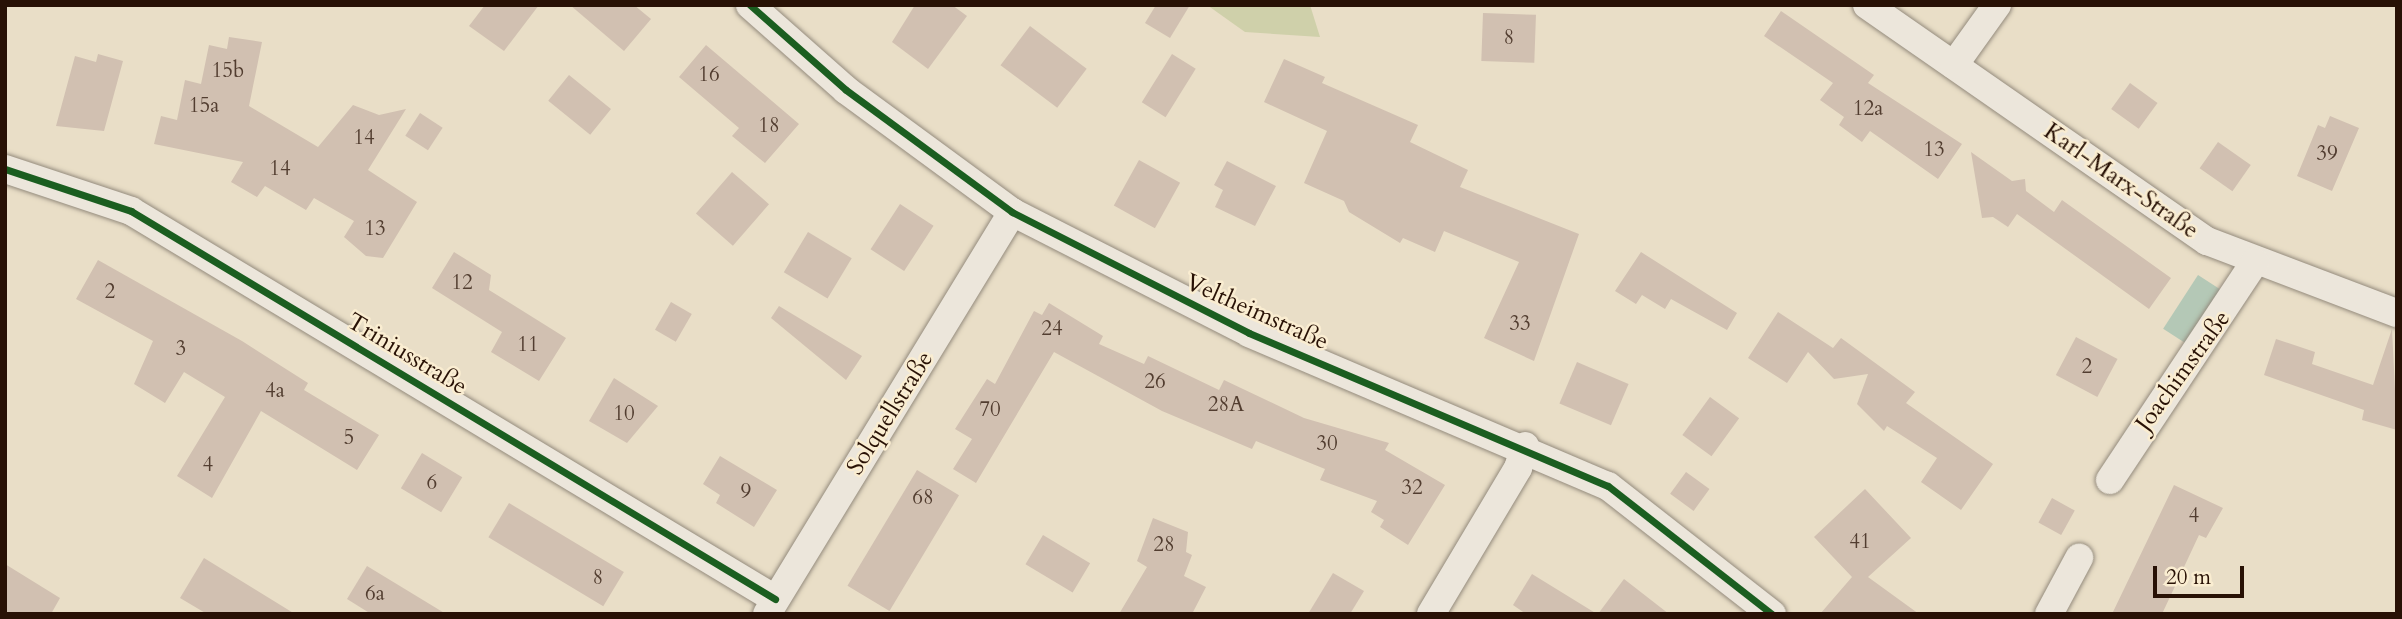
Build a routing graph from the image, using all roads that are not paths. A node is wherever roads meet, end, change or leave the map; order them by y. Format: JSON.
{"nodes":[{"id":1,"x":750,"y":5,"type":"edge"},
{"id":2,"x":1867,"y":5,"type":"edge"},
{"id":3,"x":1997,"y":5,"type":"edge"},
{"id":4,"x":1954,"y":65,"type":"junction"},
{"id":5,"x":5,"y":169,"type":"edge"},
{"id":6,"x":1012,"y":212,"type":"junction"},
{"id":7,"x":2255,"y":262,"type":"junction"},
{"id":8,"x":2397,"y":313,"type":"edge"},
{"id":9,"x":1525,"y":446,"type":"junction"},
{"id":10,"x":2110,"y":480,"type":"dead end"},
{"id":11,"x":2079,"y":558,"type":"dead end"},
{"id":12,"x":771,"y":607,"type":"edge"},
{"id":13,"x":1430,"y":614,"type":"edge"},
{"id":14,"x":1772,"y":614,"type":"edge"},
{"id":15,"x":2049,"y":614,"type":"edge"}],
"edges":[{"from":1,"to":6,"type":"street","name":"Veltheimstraße"},
{"from":2,"to":4,"type":"street","name":"Karl-Marx-Straße"},
{"from":3,"to":4,"type":"street"},
{"from":4,"to":7,"type":"street","name":"Karl-Marx-Straße"},
{"from":5,"to":12,"type":"street","name":"Triniusstraße"},
{"from":6,"to":9,"type":"street","name":"Veltheimstraße"},
{"from":6,"to":12,"type":"street","name":"Solquellstraße"},
{"from":7,"to":8,"type":"street","name":"Karl-Marx-Straße"},
{"from":7,"to":10,"type":"street","name":"Joachimstraße"},
{"from":9,"to":13,"type":"street"},
{"from":9,"to":14,"type":"street","name":"Veltheimstraße"},
{"from":11,"to":15,"type":"street"}]}
